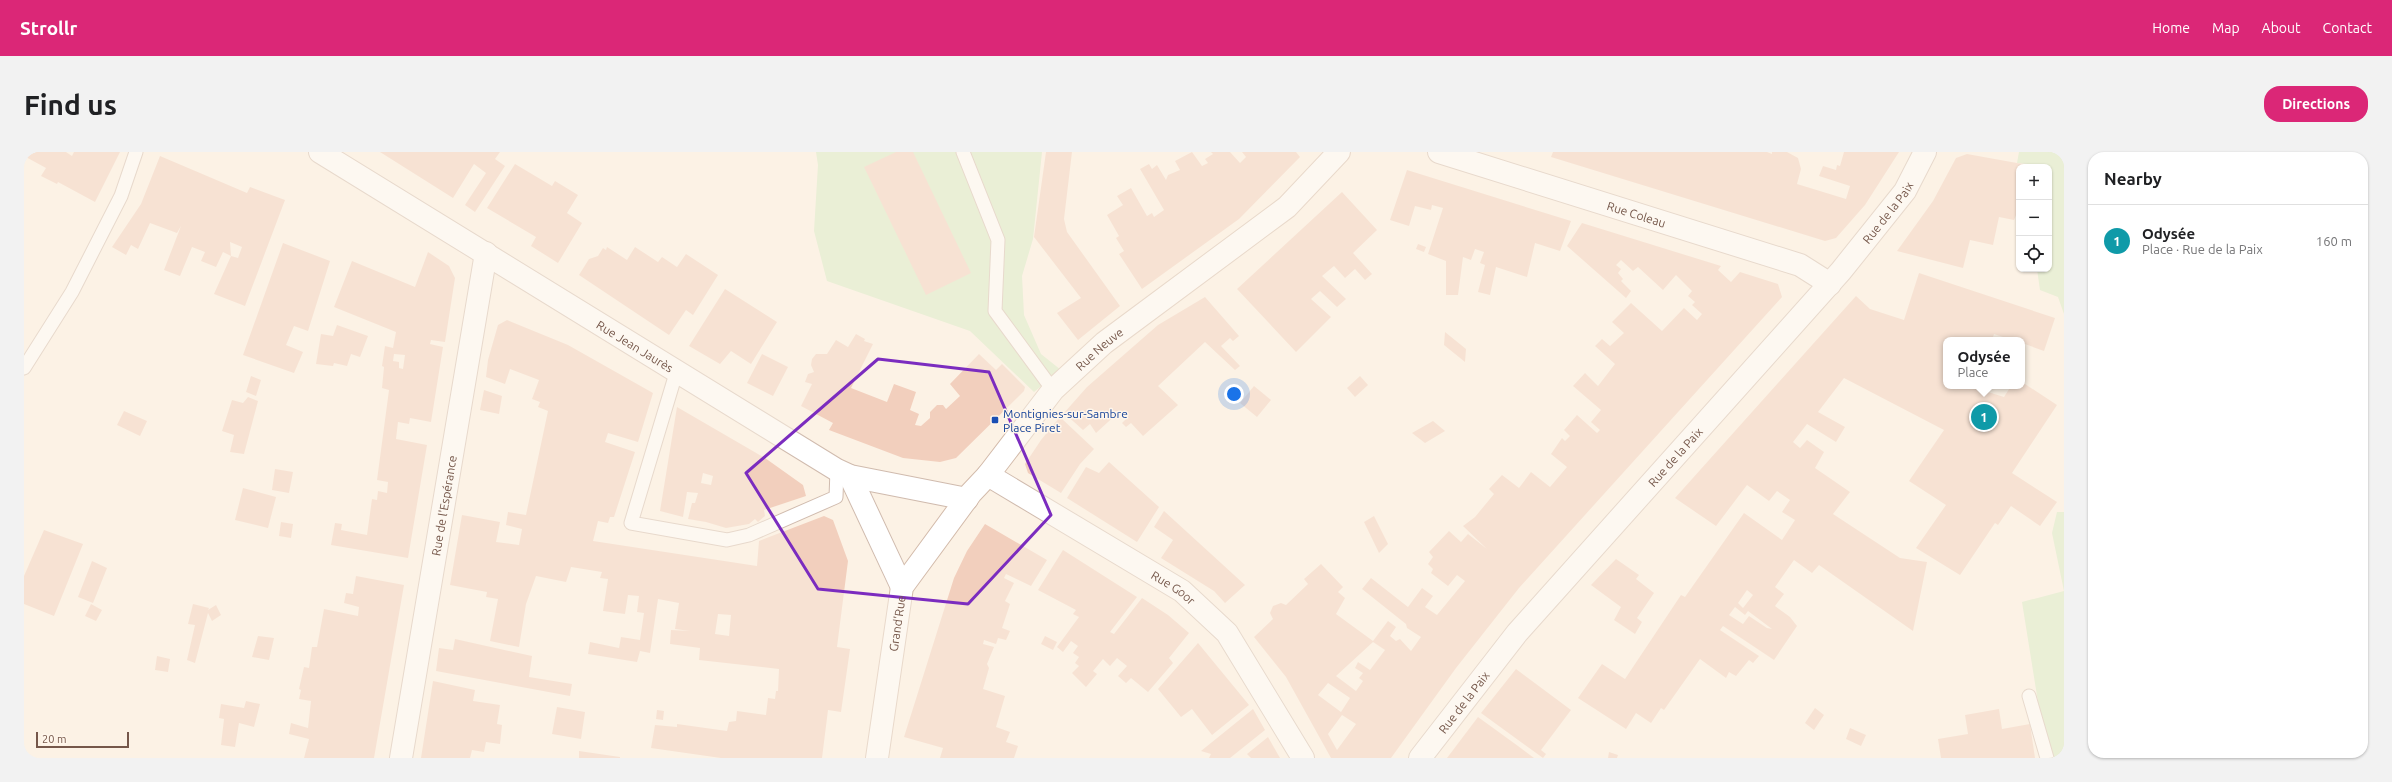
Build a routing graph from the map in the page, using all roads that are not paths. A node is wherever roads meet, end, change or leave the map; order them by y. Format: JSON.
{"nodes":[{"id":1,"x":136,"y":152,"type":"edge"},
{"id":2,"x":320,"y":152,"type":"edge"},
{"id":3,"x":963,"y":152,"type":"edge"},
{"id":4,"x":1339,"y":152,"type":"edge"},
{"id":5,"x":1439,"y":152,"type":"edge"},
{"id":6,"x":1925,"y":152,"type":"edge"},
{"id":7,"x":486,"y":253,"type":"junction"},
{"id":8,"x":1830,"y":284,"type":"junction"},
{"id":9,"x":24,"y":368,"type":"edge"},
{"id":10,"x":677,"y":370,"type":"junction"},
{"id":11,"x":1053,"y":390,"type":"junction"},
{"id":12,"x":844,"y":473,"type":"junction"},
{"id":13,"x":988,"y":475,"type":"junction"},
{"id":14,"x":967,"y":499,"type":"junction"},
{"id":15,"x":902,"y":587,"type":"junction"},
{"id":16,"x":2029,"y":696,"type":"dead end"},
{"id":17,"x":402,"y":758,"type":"edge"},
{"id":18,"x":877,"y":758,"type":"edge"},
{"id":19,"x":1303,"y":758,"type":"edge"},
{"id":20,"x":1420,"y":758,"type":"edge"},
{"id":21,"x":2047,"y":758,"type":"edge"}],
"edges":[{"from":1,"to":9,"type":"lane"},
{"from":2,"to":7,"type":"street","name":"Rue Jean Jaurès"},
{"from":3,"to":11,"type":"lane"},
{"from":4,"to":11,"type":"street","name":"Rue Neuve"},
{"from":5,"to":8,"type":"street","name":"Rue Coleau"},
{"from":6,"to":8,"type":"street","name":"Rue de la Paix"},
{"from":7,"to":10,"type":"street","name":"Rue Jean Jaurès"},
{"from":7,"to":17,"type":"street","name":"Rue de l'Espérance"},
{"from":8,"to":20,"type":"street","name":"Rue de la Paix"},
{"from":10,"to":12,"type":"street","name":"Rue Jean Jaurès"},
{"from":10,"to":12,"type":"lane"},
{"from":11,"to":13,"type":"street","name":"Rue Neuve"},
{"from":12,"to":14,"type":"street","name":"Rue Jean Jaurès"},
{"from":12,"to":15,"type":"street","name":"Grand'Rue"},
{"from":13,"to":14,"type":"street","name":"Rue Neuve"},
{"from":13,"to":19,"type":"street","name":"Rue Goor"},
{"from":14,"to":15,"type":"street","name":"Rue Neuve"},
{"from":15,"to":18,"type":"street","name":"Grand'Rue"},
{"from":16,"to":21,"type":"lane"}]}
